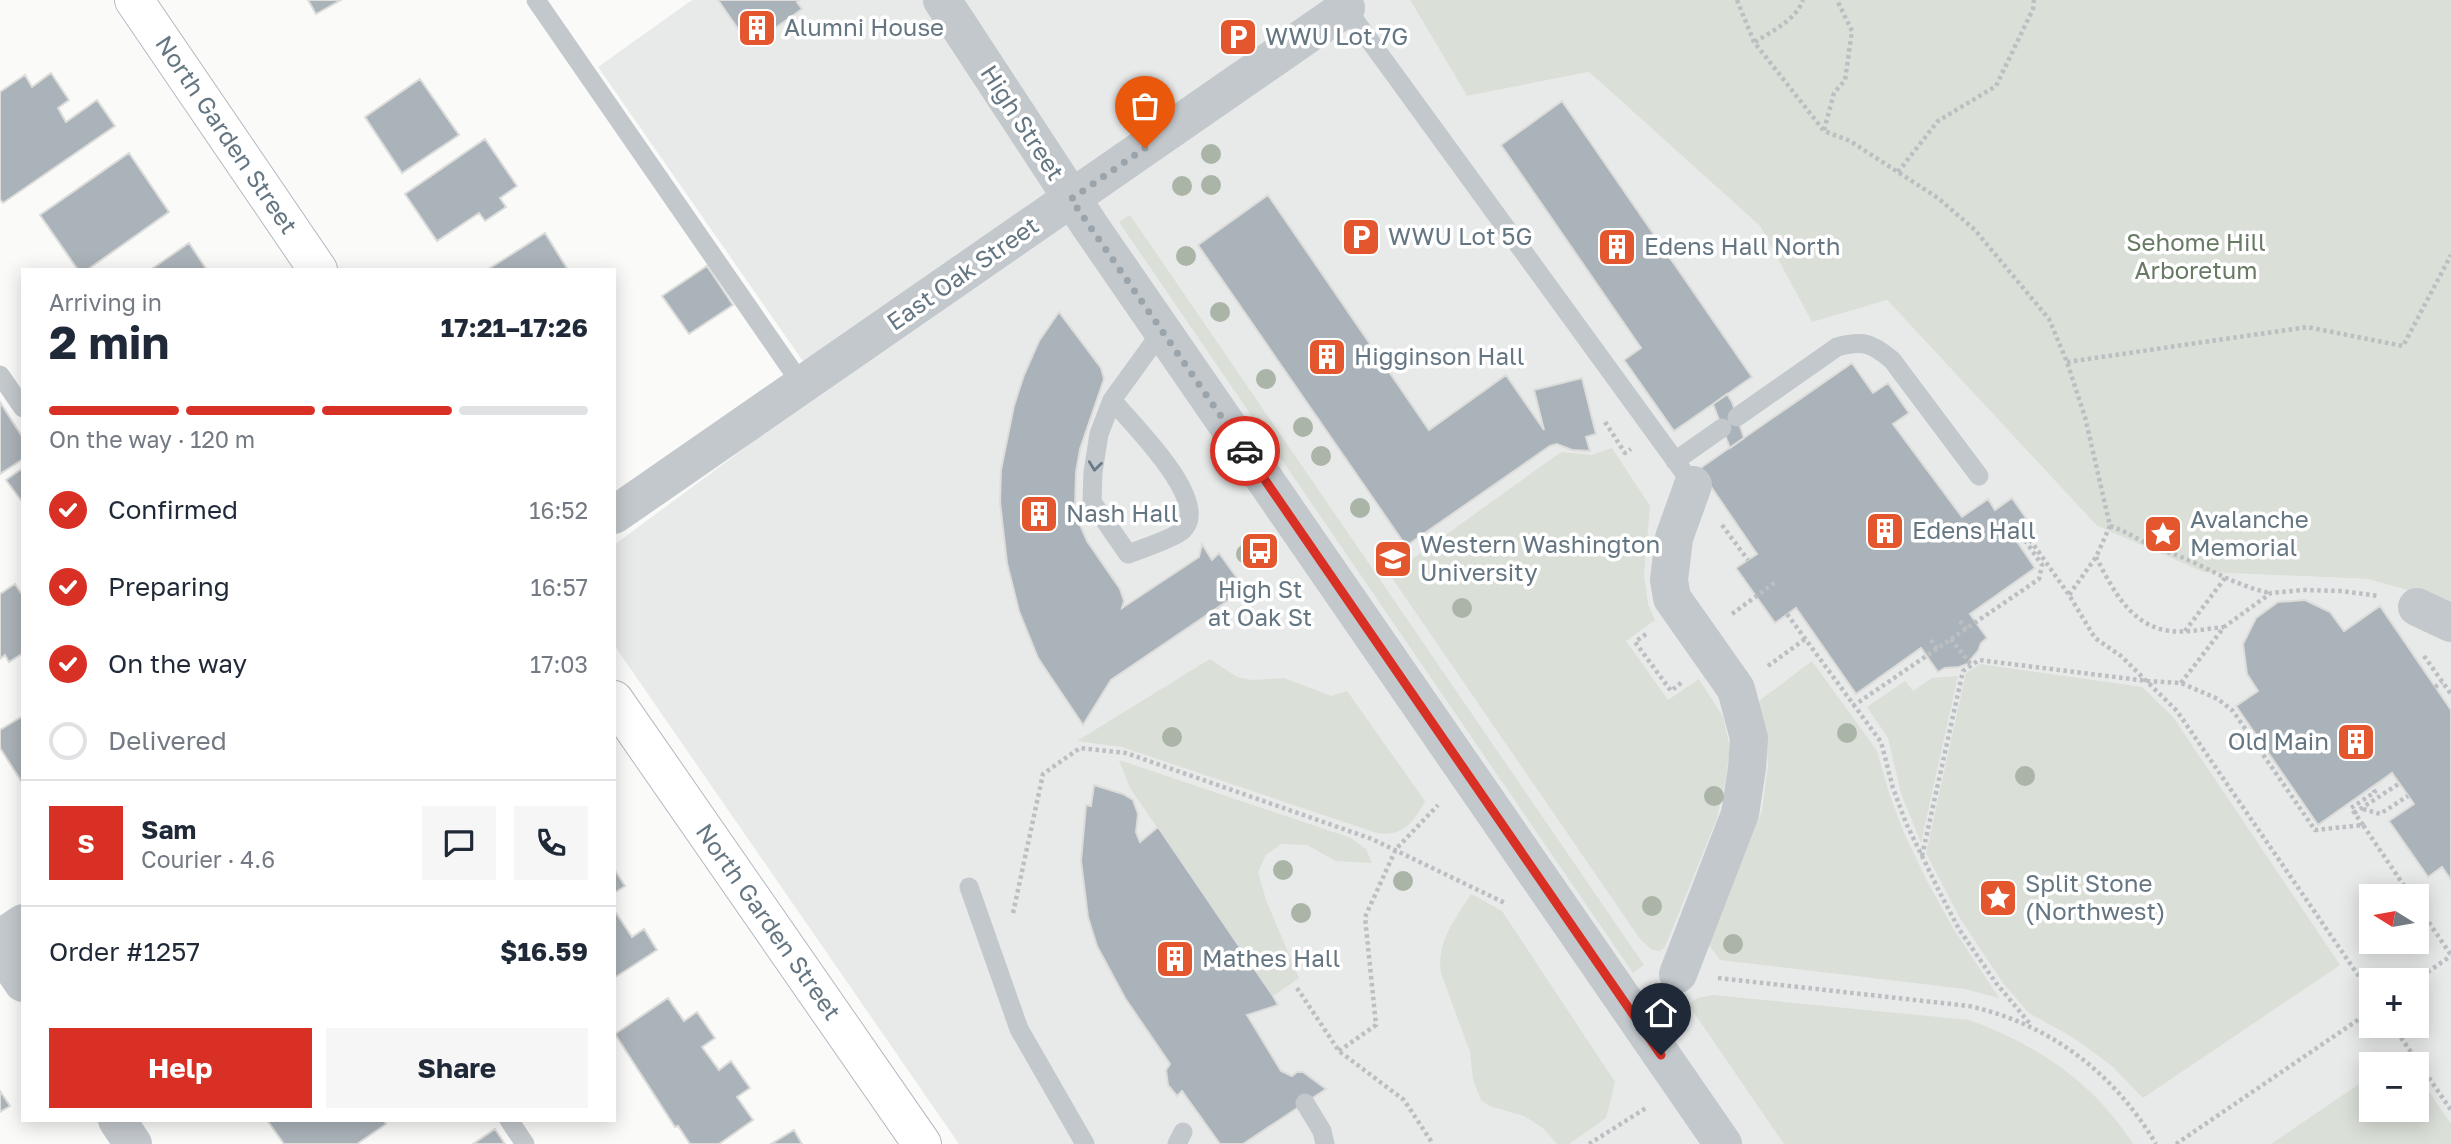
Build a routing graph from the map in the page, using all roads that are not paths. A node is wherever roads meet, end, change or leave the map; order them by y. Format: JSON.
{"nodes":[{"id":1,"x":134,"y":0,"type":"edge"},
{"id":2,"x":536,"y":0,"type":"edge"},
{"id":3,"x":942,"y":0,"type":"edge"},
{"id":4,"x":1346,"y":8,"type":"joint"},
{"id":5,"x":1071,"y":199,"type":"junction"},
{"id":6,"x":317,"y":268,"type":"edge"},
{"id":7,"x":1162,"y":331,"type":"junction"},
{"id":8,"x":0,"y":375,"type":"edge"},
{"id":9,"x":802,"y":385,"type":"junction"},
{"id":10,"x":1112,"y":400,"type":"junction"},
{"id":11,"x":21,"y":405,"type":"edge"},
{"id":12,"x":1684,"y":473,"type":"junction"},
{"id":13,"x":1979,"y":476,"type":"dead end"},
{"id":14,"x":616,"y":514,"type":"edge"},
{"id":15,"x":2417,"y":607,"type":"road end"},
{"id":16,"x":2451,"y":623,"type":"edge"},
{"id":17,"x":616,"y":703,"type":"edge"},
{"id":18,"x":969,"y":887,"type":"dead end"},
{"id":19,"x":21,"y":924,"type":"edge"},
{"id":20,"x":0,"y":939,"type":"edge"},
{"id":21,"x":0,"y":949,"type":"edge"},
{"id":22,"x":1678,"y":974,"type":"road end"},
{"id":23,"x":21,"y":979,"type":"edge"},
{"id":24,"x":1305,"y":1103,"type":"dead end"},
{"id":25,"x":118,"y":1122,"type":"edge"},
{"id":26,"x":510,"y":1122,"type":"edge"},
{"id":27,"x":133,"y":1144,"type":"edge"},
{"id":28,"x":525,"y":1144,"type":"edge"},
{"id":29,"x":922,"y":1144,"type":"edge"},
{"id":30,"x":1085,"y":1144,"type":"edge"},
{"id":31,"x":1325,"y":1144,"type":"edge"},
{"id":32,"x":1723,"y":1144,"type":"edge"}],
"edges":[{"from":1,"to":6,"type":"street","name":"North Garden Street"},
{"from":2,"to":9,"type":"lane"},
{"from":3,"to":5,"type":"street","name":"High Street"},
{"from":4,"to":5,"type":"street","name":"East Oak Street"},
{"from":4,"to":12,"type":"lane"},
{"from":5,"to":7,"type":"street","name":"High Street"},
{"from":5,"to":9,"type":"street","name":"East Oak Street"},
{"from":7,"to":10,"type":"lane"},
{"from":7,"to":32,"type":"street","name":"High Street"},
{"from":8,"to":11,"type":"lane"},
{"from":9,"to":14,"type":"street","name":"East Oak Street"},
{"from":10,"to":10,"type":"lane","one_way":true},
{"from":12,"to":13,"type":"lane"},
{"from":12,"to":22,"type":"street"},
{"from":15,"to":16,"type":"street"},
{"from":17,"to":29,"type":"street","name":"North Garden Street"},
{"from":18,"to":30,"type":"lane"},
{"from":19,"to":20,"type":"street"},
{"from":21,"to":23,"type":"street"},
{"from":24,"to":31,"type":"lane"},
{"from":25,"to":27,"type":"street"},
{"from":26,"to":28,"type":"lane"}]}
